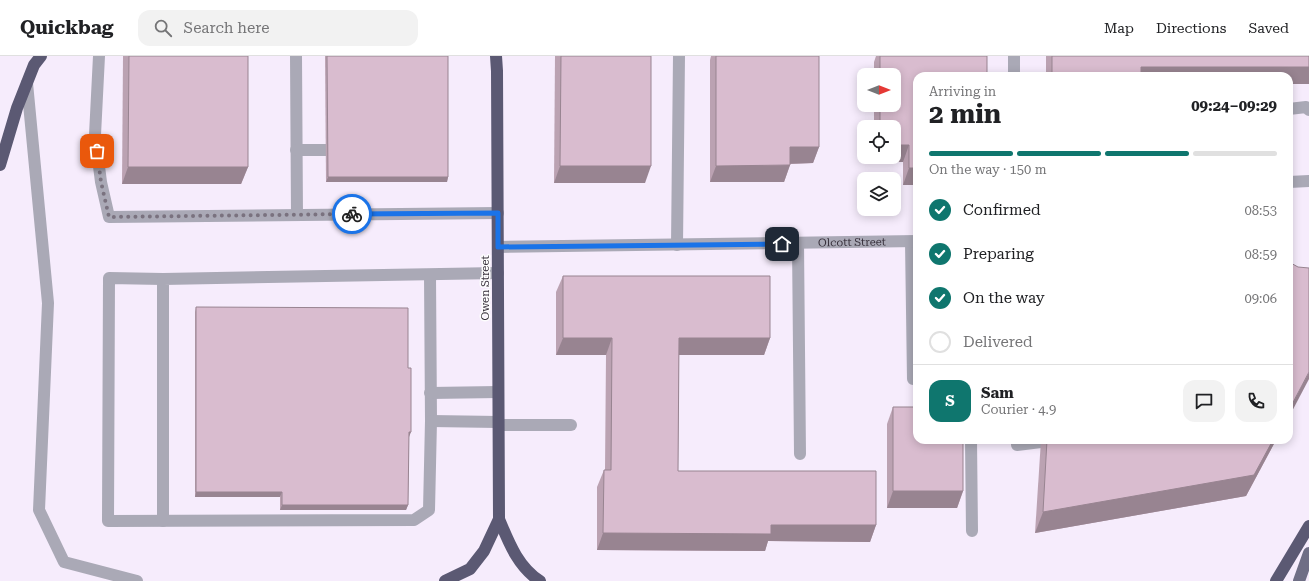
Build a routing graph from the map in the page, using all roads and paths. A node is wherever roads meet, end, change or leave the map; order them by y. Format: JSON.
{"nodes":[{"id":1,"x":41,"y":56,"type":"edge"},
{"id":2,"x":99,"y":56,"type":"edge"},
{"id":3,"x":296,"y":56,"type":"edge"},
{"id":4,"x":496,"y":56,"type":"edge"},
{"id":5,"x":679,"y":56,"type":"edge"},
{"id":6,"x":1014,"y":56,"type":"edge"},
{"id":7,"x":1014,"y":72,"type":"edge"},
{"id":8,"x":27,"y":83,"type":"junction"},
{"id":9,"x":1293,"y":109,"type":"edge"},
{"id":10,"x":1309,"y":110,"type":"edge"},
{"id":11,"x":296,"y":150,"type":"junction"},
{"id":12,"x":326,"y":150,"type":"edge"},
{"id":13,"x":0,"y":165,"type":"edge"},
{"id":14,"x":1309,"y":181,"type":"edge"},
{"id":15,"x":1293,"y":182,"type":"edge"},
{"id":16,"x":498,"y":213,"type":"junction"},
{"id":17,"x":297,"y":215,"type":"junction"},
{"id":18,"x":913,"y":242,"type":"edge"},
{"id":19,"x":798,"y":244,"type":"junction"},
{"id":20,"x":677,"y":245,"type":"junction"},
{"id":21,"x":498,"y":247,"type":"junction"},
{"id":22,"x":498,"y":273,"type":"junction"},
{"id":23,"x":430,"y":275,"type":"junction"},
{"id":24,"x":163,"y":279,"type":"junction"},
{"id":25,"x":498,"y":392,"type":"junction"},
{"id":26,"x":430,"y":393,"type":"junction"},
{"id":27,"x":431,"y":422,"type":"junction"},
{"id":28,"x":499,"y":423,"type":"junction"},
{"id":29,"x":570,"y":425,"type":"dead end"},
{"id":30,"x":971,"y":444,"type":"edge"},
{"id":31,"x":800,"y":454,"type":"dead end"},
{"id":32,"x":500,"y":519,"type":"junction"},
{"id":33,"x":163,"y":522,"type":"junction"},
{"id":34,"x":1309,"y":526,"type":"edge"},
{"id":35,"x":972,"y":531,"type":"dead end"},
{"id":36,"x":1309,"y":553,"type":"edge"},
{"id":37,"x":137,"y":581,"type":"edge"},
{"id":38,"x":445,"y":581,"type":"edge"},
{"id":39,"x":540,"y":581,"type":"edge"},
{"id":40,"x":1276,"y":581,"type":"edge"},
{"id":41,"x":1299,"y":581,"type":"edge"}],
"edges":[{"from":1,"to":8,"type":"highway"},
{"from":2,"to":17,"type":"street"},
{"from":3,"to":11,"type":"street"},
{"from":4,"to":16,"type":"highway","name":"Owen Street"},
{"from":5,"to":20,"type":"street"},
{"from":6,"to":7,"type":"street"},
{"from":8,"to":13,"type":"highway"},
{"from":8,"to":37,"type":"street"},
{"from":9,"to":10,"type":"street"},
{"from":11,"to":12,"type":"street"},
{"from":11,"to":17,"type":"street"},
{"from":14,"to":15,"type":"street"},
{"from":16,"to":17,"type":"street"},
{"from":16,"to":21,"type":"highway","name":"Owen Street"},
{"from":18,"to":19,"type":"street","name":"Olcott Street"},
{"from":19,"to":20,"type":"street","name":"Olcott Street"},
{"from":19,"to":31,"type":"street"},
{"from":20,"to":21,"type":"street","name":"Olcott Street"},
{"from":21,"to":22,"type":"highway","name":"Owen Street"},
{"from":22,"to":23,"type":"street"},
{"from":22,"to":25,"type":"highway","name":"Owen Street"},
{"from":23,"to":24,"type":"street"},
{"from":23,"to":26,"type":"street"},
{"from":24,"to":33,"type":"street"},
{"from":24,"to":33,"type":"street"},
{"from":25,"to":26,"type":"street"},
{"from":25,"to":28,"type":"highway","name":"Owen Street"},
{"from":26,"to":27,"type":"street"},
{"from":27,"to":28,"type":"street"},
{"from":27,"to":33,"type":"street"},
{"from":28,"to":29,"type":"street"},
{"from":28,"to":32,"type":"highway","name":"Owen Street"},
{"from":30,"to":35,"type":"street"},
{"from":32,"to":38,"type":"highway"},
{"from":32,"to":39,"type":"highway"},
{"from":34,"to":40,"type":"highway"},
{"from":36,"to":41,"type":"main road"}]}
